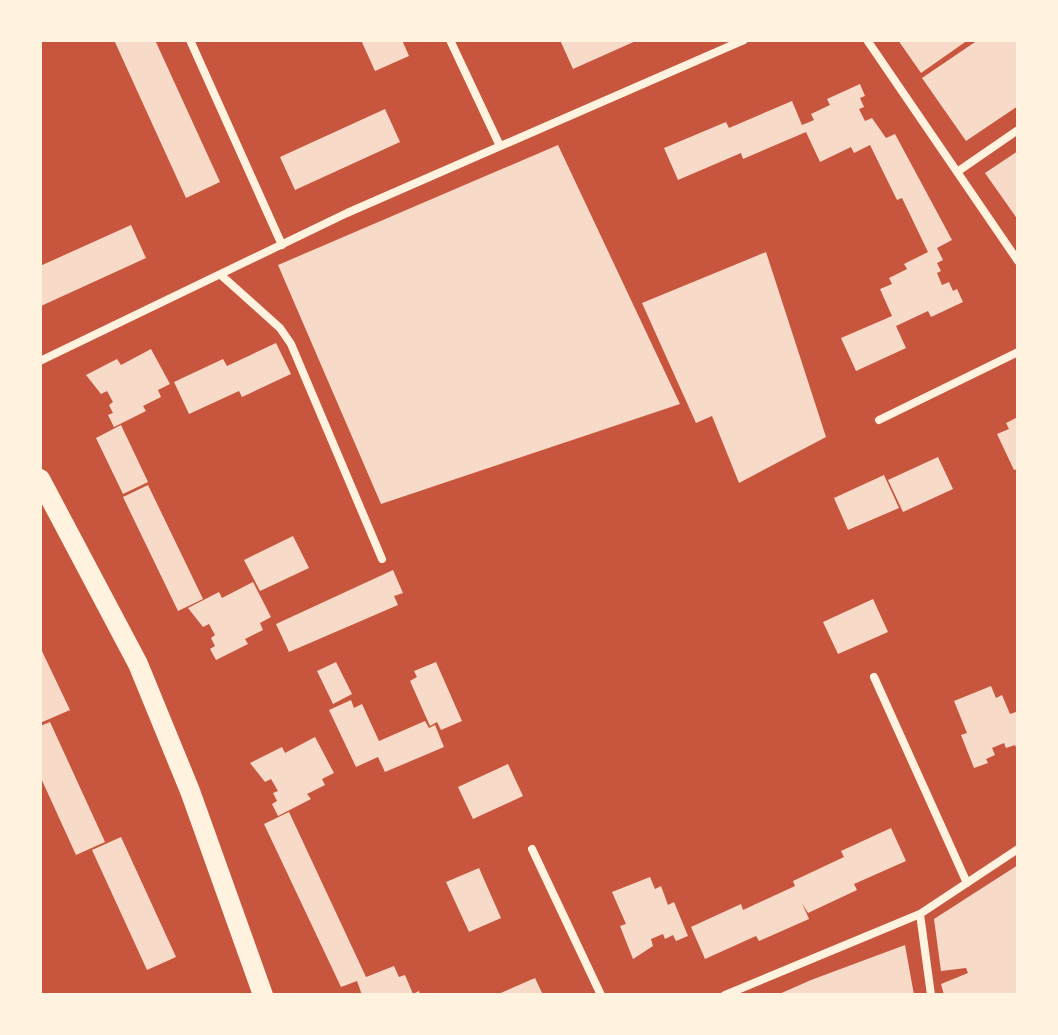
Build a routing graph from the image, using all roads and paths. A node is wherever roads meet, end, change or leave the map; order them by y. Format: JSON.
{"nodes":[{"id":1,"x":190,"y":40,"type":"edge"},
{"id":2,"x":450,"y":40,"type":"edge"},
{"id":3,"x":744,"y":40,"type":"edge"},
{"id":4,"x":867,"y":40,"type":"edge"},
{"id":5,"x":1018,"y":130,"type":"edge"},
{"id":6,"x":500,"y":146,"type":"junction"},
{"id":7,"x":957,"y":172,"type":"junction"},
{"id":8,"x":282,"y":245,"type":"junction"},
{"id":9,"x":1018,"y":261,"type":"edge"},
{"id":10,"x":222,"y":276,"type":"junction"},
{"id":11,"x":1018,"y":352,"type":"edge"},
{"id":12,"x":40,"y":361,"type":"edge"},
{"id":13,"x":879,"y":420,"type":"dead end"},
{"id":14,"x":40,"y":479,"type":"edge"},
{"id":15,"x":382,"y":559,"type":"dead end"},
{"id":16,"x":874,"y":677,"type":"dead end"},
{"id":17,"x":532,"y":849,"type":"dead end"},
{"id":18,"x":1018,"y":849,"type":"edge"},
{"id":19,"x":967,"y":883,"type":"junction"},
{"id":20,"x":920,"y":914,"type":"junction"},
{"id":21,"x":263,"y":995,"type":"edge"},
{"id":22,"x":601,"y":995,"type":"edge"},
{"id":23,"x":725,"y":995,"type":"edge"},
{"id":24,"x":931,"y":995,"type":"edge"}],
"edges":[{"from":1,"to":8,"type":"street"},
{"from":2,"to":6,"type":"street"},
{"from":3,"to":6,"type":"street"},
{"from":4,"to":7,"type":"street"},
{"from":5,"to":7,"type":"street"},
{"from":6,"to":8,"type":"street"},
{"from":7,"to":9,"type":"street"},
{"from":8,"to":10,"type":"street"},
{"from":10,"to":12,"type":"street"},
{"from":10,"to":15,"type":"street"},
{"from":11,"to":13,"type":"street"},
{"from":14,"to":21,"type":"main road"},
{"from":16,"to":19,"type":"street"},
{"from":17,"to":22,"type":"street"},
{"from":18,"to":19,"type":"street"},
{"from":19,"to":20,"type":"street"},
{"from":20,"to":23,"type":"street"},
{"from":20,"to":24,"type":"street"}]}
